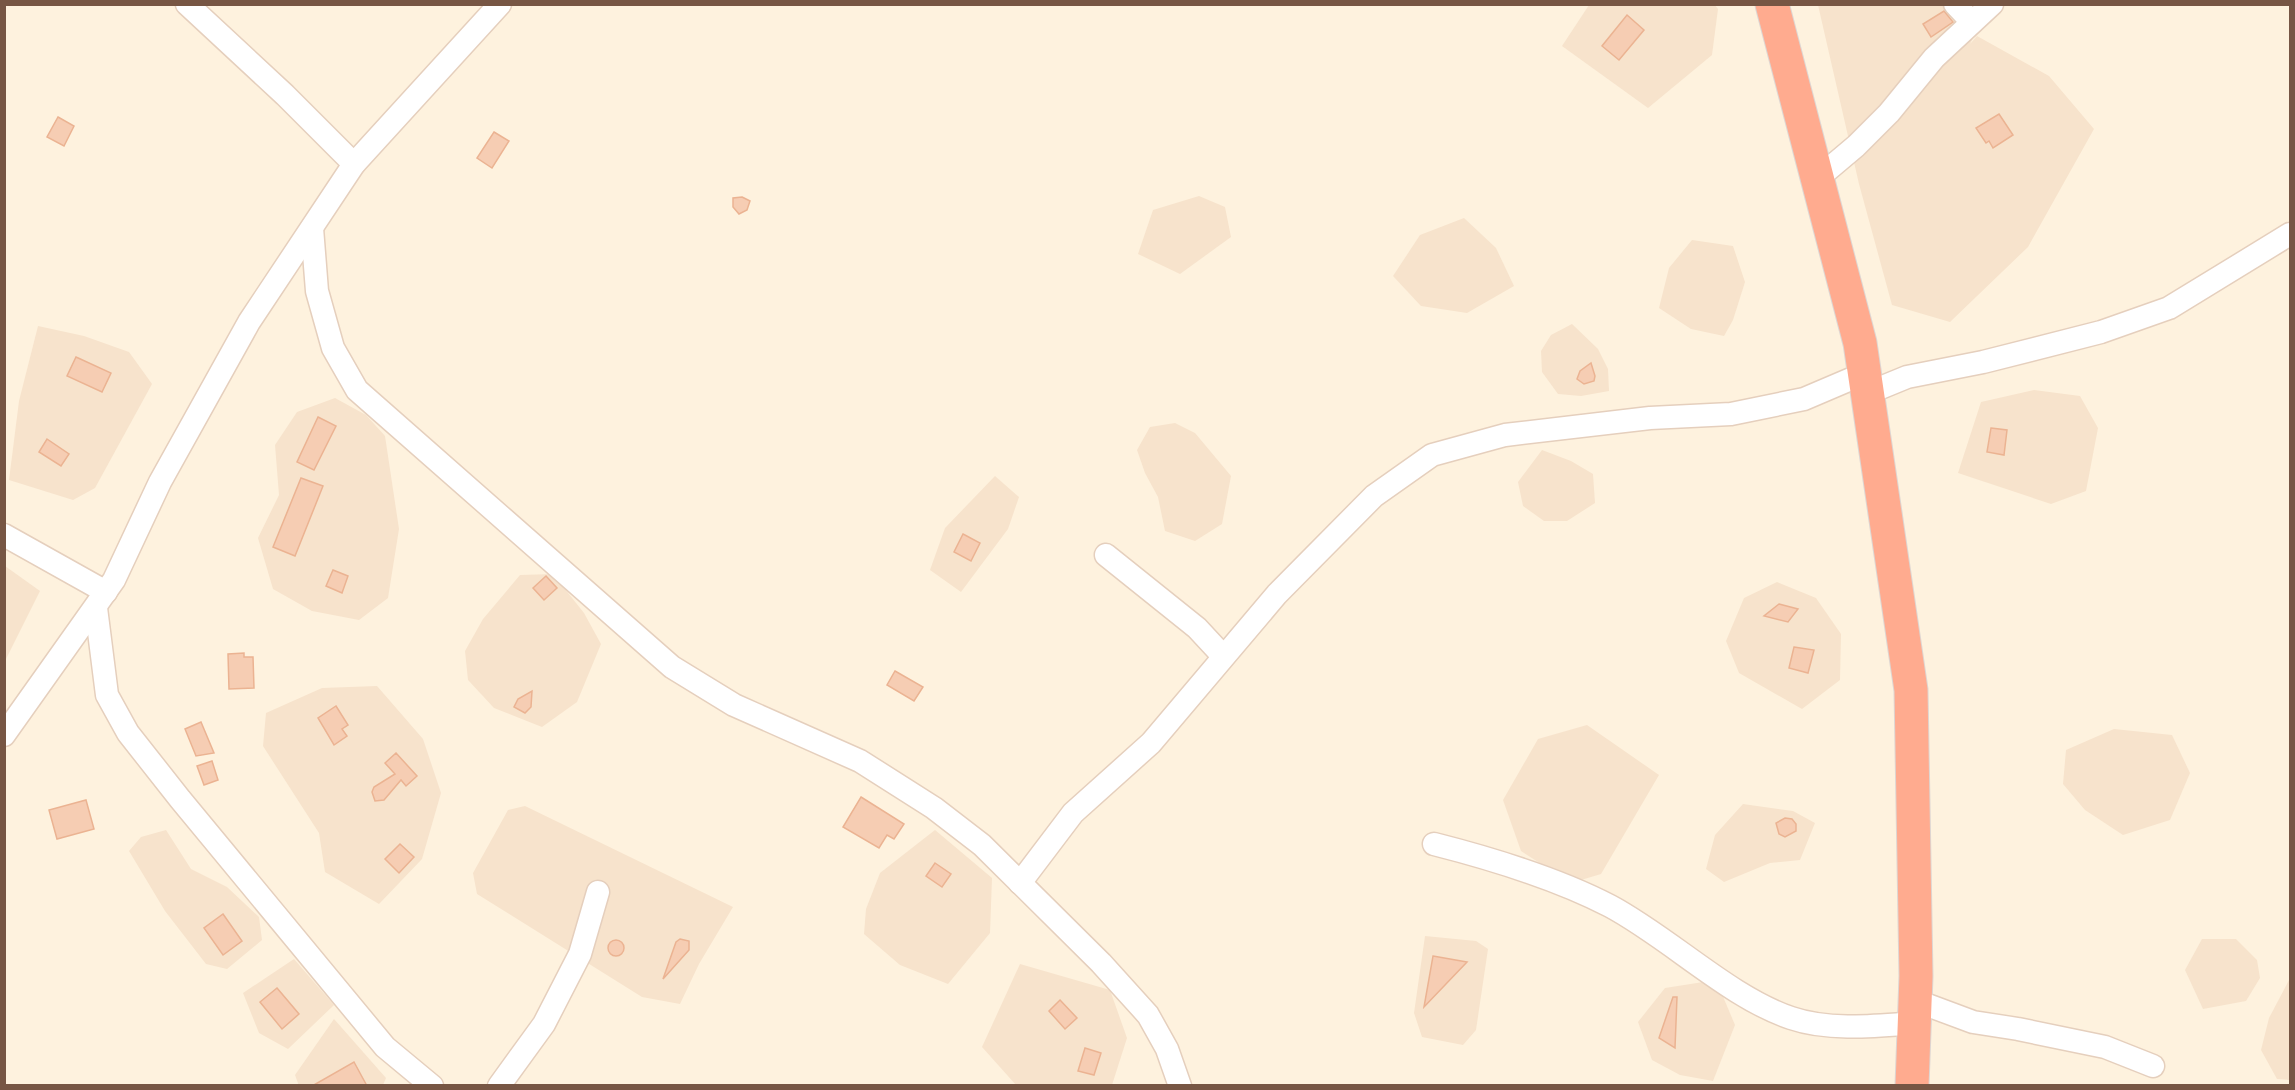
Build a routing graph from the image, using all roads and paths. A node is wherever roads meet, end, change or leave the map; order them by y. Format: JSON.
{"nodes":[{"id":1,"x":187,"y":4,"type":"edge"},
{"id":2,"x":500,"y":4,"type":"edge"},
{"id":3,"x":1772,"y":4,"type":"edge"},
{"id":4,"x":1954,"y":4,"type":"edge"},
{"id":5,"x":1992,"y":4,"type":"edge"},
{"id":6,"x":1972,"y":22,"type":"junction"},
{"id":7,"x":354,"y":164,"type":"junction"},
{"id":8,"x":1818,"y":178,"type":"junction"},
{"id":9,"x":312,"y":228,"type":"junction"},
{"id":10,"x":2290,"y":234,"type":"edge"},
{"id":11,"x":1866,"y":383,"type":"junction"},
{"id":12,"x":4,"y":535,"type":"edge"},
{"id":13,"x":1106,"y":555,"type":"dead end"},
{"id":14,"x":101,"y":600,"type":"junction"},
{"id":15,"x":1223,"y":656,"type":"junction"},
{"id":16,"x":4,"y":735,"type":"edge"},
{"id":17,"x":1434,"y":844,"type":"dead end"},
{"id":18,"x":1020,"y":883,"type":"junction"},
{"id":19,"x":598,"y":892,"type":"dead end"},
{"id":20,"x":1914,"y":1012,"type":"junction"},
{"id":21,"x":2153,"y":1066,"type":"dead end"},
{"id":22,"x":432,"y":1086,"type":"edge"},
{"id":23,"x":499,"y":1086,"type":"edge"},
{"id":24,"x":1180,"y":1086,"type":"edge"},
{"id":25,"x":1912,"y":1086,"type":"edge"}],
"edges":[{"from":1,"to":7,"type":"street"},
{"from":2,"to":7,"type":"street"},
{"from":3,"to":8,"type":"highway"},
{"from":4,"to":6,"type":"street"},
{"from":5,"to":6,"type":"street"},
{"from":6,"to":8,"type":"street"},
{"from":7,"to":9,"type":"street"},
{"from":8,"to":11,"type":"highway"},
{"from":9,"to":14,"type":"street"},
{"from":9,"to":18,"type":"street"},
{"from":10,"to":11,"type":"street"},
{"from":11,"to":15,"type":"street"},
{"from":11,"to":20,"type":"highway"},
{"from":12,"to":14,"type":"street"},
{"from":13,"to":15,"type":"street"},
{"from":14,"to":16,"type":"street"},
{"from":14,"to":22,"type":"street"},
{"from":15,"to":18,"type":"street"},
{"from":17,"to":20,"type":"street"},
{"from":18,"to":24,"type":"street"},
{"from":19,"to":23,"type":"street"},
{"from":20,"to":21,"type":"street"},
{"from":20,"to":25,"type":"highway"}]}
